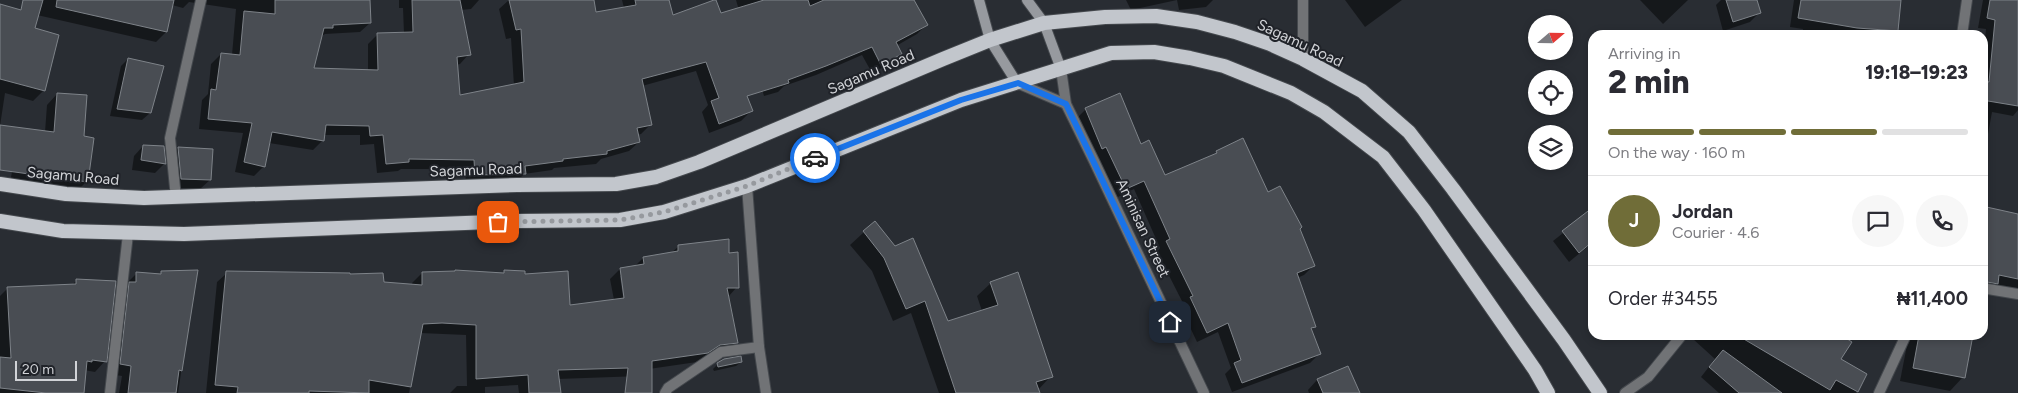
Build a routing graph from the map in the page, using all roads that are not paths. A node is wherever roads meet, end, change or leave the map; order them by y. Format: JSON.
{"nodes":[{"id":1,"x":201,"y":0,"type":"edge"},
{"id":2,"x":979,"y":0,"type":"edge"},
{"id":3,"x":1027,"y":0,"type":"edge"},
{"id":4,"x":1303,"y":0,"type":"edge"},
{"id":5,"x":1966,"y":0,"type":"edge"},
{"id":6,"x":1044,"y":23,"type":"junction"},
{"id":7,"x":1963,"y":30,"type":"edge"},
{"id":8,"x":990,"y":40,"type":"junction"},
{"id":9,"x":1303,"y":60,"type":"junction"},
{"id":10,"x":1061,"y":69,"type":"junction"},
{"id":11,"x":1018,"y":83,"type":"junction"},
{"id":12,"x":1066,"y":104,"type":"junction"},
{"id":13,"x":0,"y":184,"type":"edge"},
{"id":14,"x":747,"y":186,"type":"junction"},
{"id":15,"x":176,"y":198,"type":"junction"},
{"id":16,"x":0,"y":221,"type":"edge"},
{"id":17,"x":128,"y":234,"type":"junction"},
{"id":18,"x":1988,"y":289,"type":"edge"},
{"id":19,"x":2018,"y":294,"type":"edge"},
{"id":20,"x":1678,"y":340,"type":"edge"},
{"id":21,"x":1904,"y":340,"type":"edge"},
{"id":22,"x":759,"y":347,"type":"junction"},
{"id":23,"x":110,"y":393,"type":"edge"},
{"id":24,"x":666,"y":393,"type":"edge"},
{"id":25,"x":766,"y":393,"type":"edge"},
{"id":26,"x":1204,"y":393,"type":"edge"},
{"id":27,"x":1548,"y":393,"type":"edge"},
{"id":28,"x":1600,"y":393,"type":"edge"},
{"id":29,"x":1625,"y":393,"type":"edge"},
{"id":30,"x":1879,"y":393,"type":"edge"}],
"edges":[{"from":1,"to":15,"type":"street"},
{"from":2,"to":8,"type":"main road"},
{"from":3,"to":6,"type":"main road"},
{"from":4,"to":9,"type":"street"},
{"from":5,"to":7,"type":"street"},
{"from":6,"to":8,"type":"highway","name":"Sagamu Road"},
{"from":6,"to":9,"type":"highway","name":"Sagamu Road"},
{"from":6,"to":10,"type":"main road"},
{"from":8,"to":11,"type":"main road"},
{"from":8,"to":15,"type":"highway","name":"Sagamu Road"},
{"from":9,"to":28,"type":"highway","name":"Sagamu Road"},
{"from":10,"to":11,"type":"highway"},
{"from":10,"to":12,"type":"street","name":"Aminisan Street"},
{"from":10,"to":27,"type":"highway"},
{"from":11,"to":12,"type":"street"},
{"from":11,"to":14,"type":"highway"},
{"from":12,"to":26,"type":"street","name":"Aminisan Street"},
{"from":13,"to":15,"type":"highway","name":"Sagamu Road"},
{"from":14,"to":17,"type":"highway"},
{"from":14,"to":22,"type":"street"},
{"from":16,"to":17,"type":"highway"},
{"from":17,"to":23,"type":"street"},
{"from":18,"to":19,"type":"street"},
{"from":20,"to":29,"type":"street"},
{"from":21,"to":30,"type":"street"},
{"from":22,"to":24,"type":"street"},
{"from":22,"to":25,"type":"street"}]}
